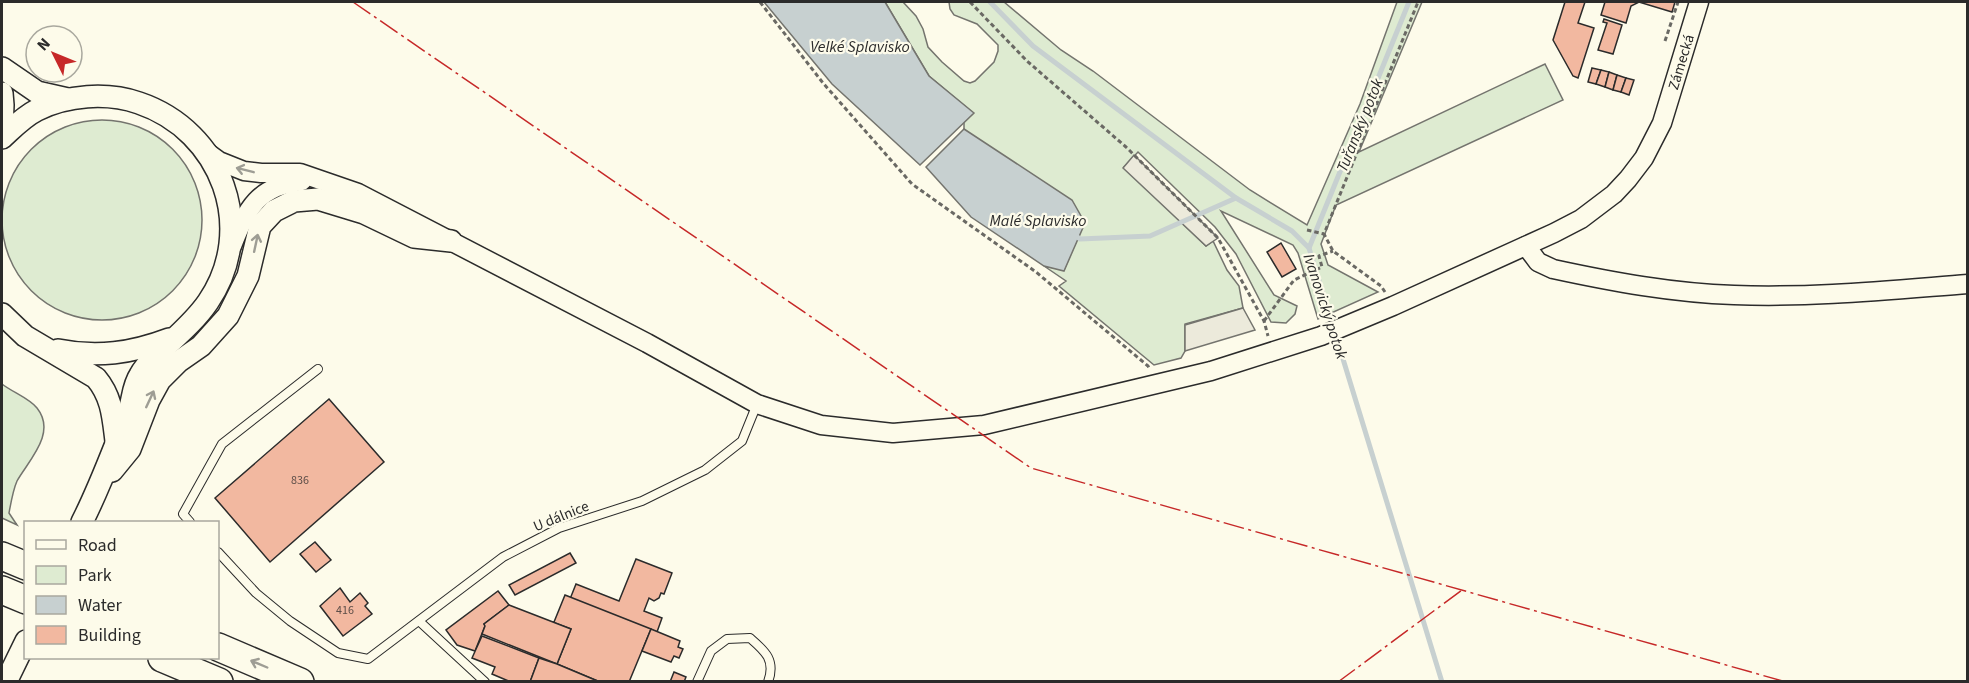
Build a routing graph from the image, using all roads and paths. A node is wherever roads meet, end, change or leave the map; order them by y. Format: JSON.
{"nodes":[{"id":1,"x":760,"y":2,"type":"edge"},
{"id":2,"x":970,"y":2,"type":"edge"},
{"id":3,"x":1418,"y":2,"type":"edge"},
{"id":4,"x":1678,"y":2,"type":"edge"},
{"id":5,"x":1699,"y":2,"type":"edge"},
{"id":6,"x":1665,"y":41,"type":"dead end"},
{"id":7,"x":2,"y":68,"type":"edge"},
{"id":8,"x":2,"y":93,"type":"edge"},
{"id":9,"x":69,"y":99,"type":"junction"},
{"id":10,"x":2,"y":129,"type":"edge"},
{"id":11,"x":2,"y":138,"type":"edge"},
{"id":12,"x":208,"y":153,"type":"junction"},
{"id":13,"x":322,"y":181,"type":"junction"},
{"id":14,"x":1307,"y":230,"type":"dead end"},
{"id":15,"x":1324,"y":234,"type":"junction"},
{"id":16,"x":451,"y":241,"type":"junction"},
{"id":17,"x":1526,"y":246,"type":"junction"},
{"id":18,"x":1333,"y":251,"type":"junction"},
{"id":19,"x":229,"y":253,"type":"junction"},
{"id":20,"x":1968,"y":284,"type":"edge"},
{"id":21,"x":1393,"y":306,"type":"junction"},
{"id":22,"x":2,"y":314,"type":"edge"},
{"id":23,"x":1264,"y":321,"type":"junction"},
{"id":24,"x":178,"y":336,"type":"junction"},
{"id":25,"x":44,"y":347,"type":"junction"},
{"id":26,"x":1272,"y":351,"type":"junction"},
{"id":27,"x":318,"y":369,"type":"dead end"},
{"id":28,"x":1153,"y":384,"type":"junction"},
{"id":29,"x":757,"y":404,"type":"junction"},
{"id":30,"x":116,"y":442,"type":"junction"},
{"id":31,"x":100,"y":486,"type":"junction"},
{"id":32,"x":82,"y":521,"type":"edge"},
{"id":33,"x":189,"y":521,"type":"edge"},
{"id":34,"x":219,"y":553,"type":"edge"},
{"id":35,"x":2,"y":590,"type":"edge"},
{"id":36,"x":24,"y":599,"type":"edge"},
{"id":37,"x":419,"y":621,"type":"junction"},
{"id":38,"x":24,"y":645,"type":"edge"},
{"id":39,"x":219,"y":647,"type":"edge"},
{"id":40,"x":167,"y":659,"type":"edge"},
{"id":41,"x":10,"y":673,"type":"edge"},
{"id":42,"x":219,"y":681,"type":"edge"},
{"id":43,"x":300,"y":681,"type":"edge"},
{"id":44,"x":485,"y":681,"type":"edge"},
{"id":45,"x":696,"y":681,"type":"edge"},
{"id":46,"x":768,"y":681,"type":"edge"}],
"edges":[{"from":1,"to":28,"type":"path"},
{"from":2,"to":23,"type":"path"},
{"from":3,"to":15,"type":"path"},
{"from":4,"to":6,"type":"path"},
{"from":5,"to":17,"type":"street","name":"Zámecká"},
{"from":7,"to":9,"type":"main road"},
{"from":8,"to":10,"type":"main road"},
{"from":9,"to":11,"type":"main road"},
{"from":9,"to":12,"type":"main road"},
{"from":13,"to":12,"type":"street","name":"Zámecká","one_way":true},
{"from":12,"to":19,"type":"main road"},
{"from":13,"to":16,"type":"street","name":"Zámecká"},
{"from":13,"to":19,"type":"street"},
{"from":14,"to":15,"type":"path"},
{"from":15,"to":18,"type":"path"},
{"from":16,"to":29,"type":"street","name":"Zámecká"},
{"from":31,"to":16,"type":"main road","one_way":true},
{"from":17,"to":20,"type":"street"},
{"from":17,"to":21,"type":"street","name":"Zámecká"},
{"from":18,"to":21,"type":"path"},
{"from":18,"to":23,"type":"path"},
{"from":19,"to":24,"type":"main road"},
{"from":21,"to":26,"type":"street","name":"Zámecká"},
{"from":22,"to":25,"type":"main road"},
{"from":23,"to":26,"type":"path"},
{"from":24,"to":25,"type":"main road"},
{"from":24,"to":30,"type":"main road"},
{"from":25,"to":30,"type":"main road"},
{"from":26,"to":28,"type":"street","name":"Zámecká"},
{"from":27,"to":33,"type":"lane"},
{"from":28,"to":29,"type":"street","name":"Zámecká"},
{"from":29,"to":37,"type":"lane","name":"U dálnice"},
{"from":30,"to":31,"type":"main road"},
{"from":31,"to":32,"type":"main road"},
{"from":34,"to":37,"type":"lane","name":"U dálnice"},
{"from":35,"to":36,"type":"highway"},
{"from":37,"to":44,"type":"lane"},
{"from":38,"to":41,"type":"main road"},
{"from":43,"to":39,"type":"highway","one_way":true},
{"from":40,"to":42,"type":"highway"},
{"from":45,"to":46,"type":"lane"}]}
